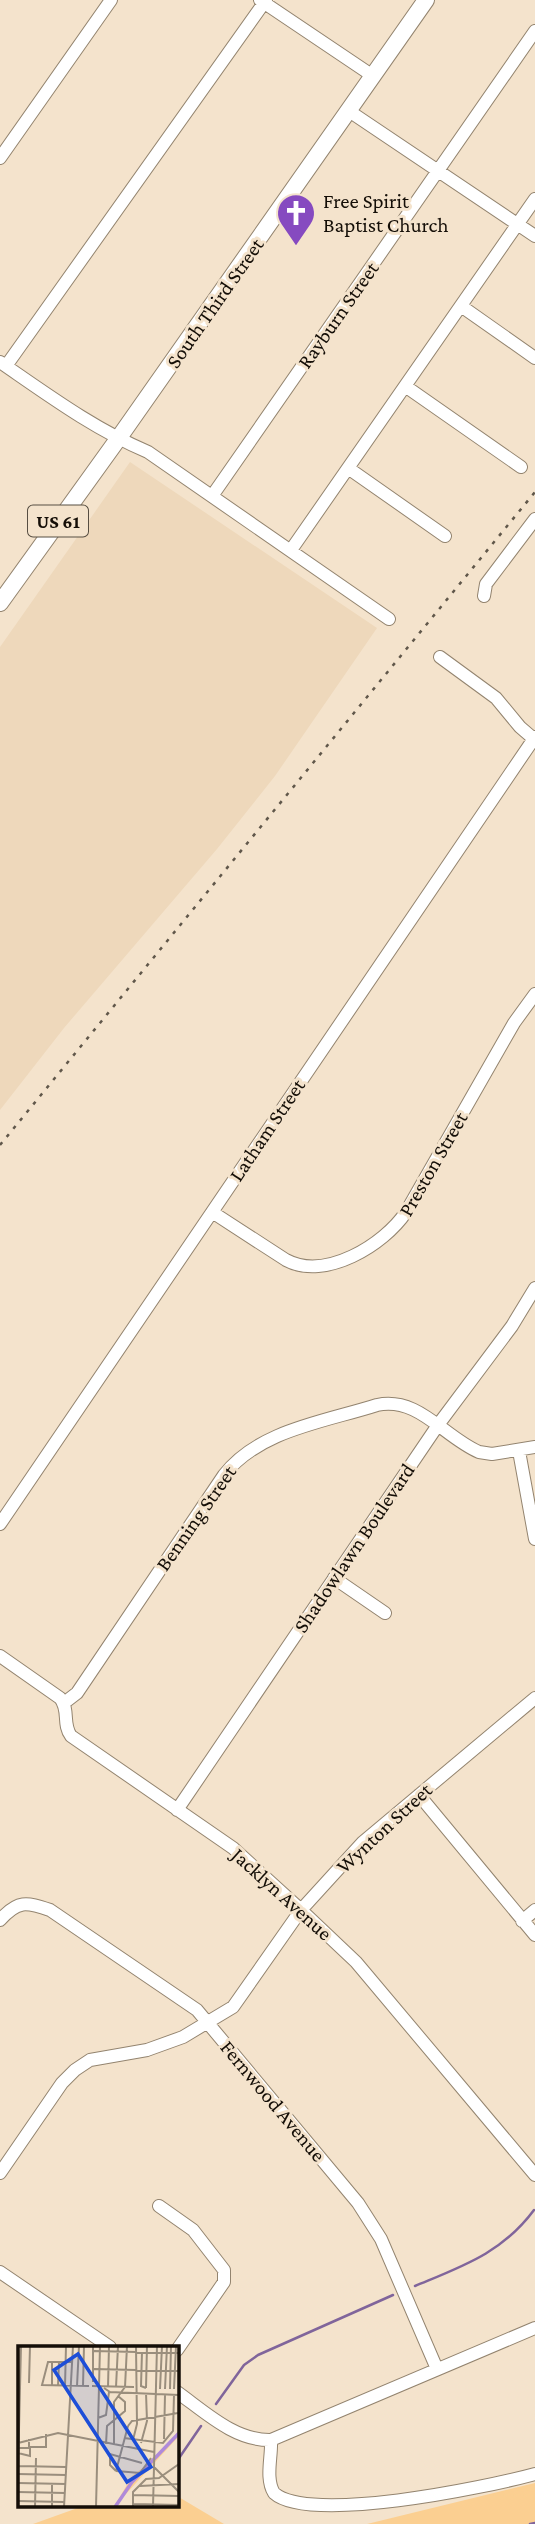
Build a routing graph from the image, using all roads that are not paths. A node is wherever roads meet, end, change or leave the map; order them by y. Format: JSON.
{"nodes":[{"id":1,"x":111,"y":0,"type":"edge"},
{"id":2,"x":426,"y":0,"type":"edge"},
{"id":3,"x":263,"y":1,"type":"edge"},
{"id":4,"x":535,"y":31,"type":"edge"},
{"id":5,"x":373,"y":76,"type":"junction"},
{"id":6,"x":349,"y":111,"type":"junction"},
{"id":7,"x":0,"y":158,"type":"edge"},
{"id":8,"x":438,"y":170,"type":"junction"},
{"id":9,"x":535,"y":199,"type":"edge"},
{"id":10,"x":518,"y":224,"type":"junction"},
{"id":11,"x":535,"y":236,"type":"edge"},
{"id":12,"x":461,"y":306,"type":"junction"},
{"id":13,"x":535,"y":358,"type":"edge"},
{"id":14,"x":3,"y":364,"type":"edge"},
{"id":15,"x":405,"y":386,"type":"junction"},
{"id":16,"x":118,"y":439,"type":"junction"},
{"id":17,"x":521,"y":467,"type":"dead end"},
{"id":18,"x":348,"y":468,"type":"junction"},
{"id":19,"x":212,"y":496,"type":"junction"},
{"id":20,"x":535,"y":519,"type":"edge"},
{"id":21,"x":445,"y":536,"type":"dead end"},
{"id":22,"x":291,"y":550,"type":"junction"},
{"id":23,"x":484,"y":596,"type":"dead end"},
{"id":24,"x":0,"y":603,"type":"edge"},
{"id":25,"x":390,"y":619,"type":"dead end"},
{"id":26,"x":440,"y":657,"type":"dead end"},
{"id":27,"x":535,"y":739,"type":"edge"},
{"id":28,"x":535,"y":994,"type":"edge"},
{"id":29,"x":212,"y":1212,"type":"junction"},
{"id":30,"x":535,"y":1288,"type":"edge"},
{"id":31,"x":438,"y":1426,"type":"junction"},
{"id":32,"x":535,"y":1447,"type":"edge"},
{"id":33,"x":519,"y":1451,"type":"junction"},
{"id":34,"x":0,"y":1524,"type":"edge"},
{"id":35,"x":535,"y":1539,"type":"edge"},
{"id":36,"x":334,"y":1578,"type":"junction"},
{"id":37,"x":385,"y":1613,"type":"dead end"},
{"id":38,"x":0,"y":1656,"type":"edge"},
{"id":39,"x":535,"y":1698,"type":"edge"},
{"id":40,"x":64,"y":1703,"type":"junction"},
{"id":41,"x":419,"y":1795,"type":"junction"},
{"id":42,"x":177,"y":1810,"type":"junction"},
{"id":43,"x":301,"y":1910,"type":"junction"},
{"id":44,"x":535,"y":1910,"type":"edge"},
{"id":45,"x":0,"y":1920,"type":"edge"},
{"id":46,"x":522,"y":1920,"type":"junction"},
{"id":47,"x":535,"y":1935,"type":"edge"},
{"id":48,"x":206,"y":2023,"type":"junction"},
{"id":49,"x":0,"y":2173,"type":"edge"},
{"id":50,"x":535,"y":2175,"type":"edge"},
{"id":51,"x":159,"y":2206,"type":"dead end"},
{"id":52,"x":0,"y":2272,"type":"edge"},
{"id":53,"x":535,"y":2329,"type":"edge"},
{"id":54,"x":109,"y":2346,"type":"edge"},
{"id":55,"x":178,"y":2349,"type":"edge"},
{"id":56,"x":436,"y":2369,"type":"junction"},
{"id":57,"x":178,"y":2393,"type":"edge"},
{"id":58,"x":271,"y":2440,"type":"junction"},
{"id":59,"x":535,"y":2474,"type":"edge"}],
"edges":[{"from":1,"to":7,"type":"street"},
{"from":2,"to":5,"type":"main road","name":"South Third Street","number":"US 61"},
{"from":3,"to":5,"type":"street"},
{"from":3,"to":14,"type":"street"},
{"from":4,"to":8,"type":"street","name":"Rayburn Street"},
{"from":5,"to":6,"type":"main road","name":"South Third Street","number":"US 61"},
{"from":6,"to":8,"type":"street"},
{"from":6,"to":16,"type":"main road","name":"South Third Street","number":"US 61"},
{"from":8,"to":10,"type":"street"},
{"from":8,"to":19,"type":"street","name":"Rayburn Street"},
{"from":9,"to":10,"type":"street"},
{"from":10,"to":11,"type":"street"},
{"from":10,"to":12,"type":"street"},
{"from":12,"to":13,"type":"street"},
{"from":12,"to":15,"type":"street"},
{"from":14,"to":16,"type":"street"},
{"from":15,"to":17,"type":"street"},
{"from":15,"to":18,"type":"street"},
{"from":16,"to":19,"type":"street"},
{"from":16,"to":24,"type":"main road","name":"South Third Street","number":"US 61"},
{"from":18,"to":21,"type":"street"},
{"from":18,"to":22,"type":"street"},
{"from":19,"to":22,"type":"street"},
{"from":20,"to":23,"type":"street"},
{"from":22,"to":25,"type":"street"},
{"from":26,"to":27,"type":"street"},
{"from":27,"to":29,"type":"street","name":"Latham Street"},
{"from":28,"to":29,"type":"street","name":"Preston Street"},
{"from":29,"to":34,"type":"street","name":"Latham Street"},
{"from":30,"to":31,"type":"street","name":"Shadowlawn Boulevard"},
{"from":31,"to":33,"type":"street","name":"Benning Street"},
{"from":31,"to":36,"type":"street","name":"Shadowlawn Boulevard"},
{"from":31,"to":40,"type":"street","name":"Benning Street"},
{"from":32,"to":33,"type":"street","name":"Benning Street"},
{"from":33,"to":35,"type":"street"},
{"from":36,"to":37,"type":"street"},
{"from":36,"to":42,"type":"street","name":"Shadowlawn Boulevard"},
{"from":38,"to":40,"type":"street"},
{"from":39,"to":41,"type":"street","name":"Wynton Street"},
{"from":40,"to":42,"type":"street","name":"Jacklyn Avenue"},
{"from":41,"to":43,"type":"street","name":"Wynton Street"},
{"from":41,"to":46,"type":"street"},
{"from":42,"to":43,"type":"street","name":"Jacklyn Avenue"},
{"from":43,"to":48,"type":"street","name":"Wynton Street"},
{"from":43,"to":50,"type":"street","name":"Jacklyn Avenue"},
{"from":44,"to":46,"type":"street"},
{"from":45,"to":48,"type":"street","name":"Fernwood Avenue"},
{"from":46,"to":47,"type":"street"},
{"from":48,"to":49,"type":"street","name":"Wynton Street"},
{"from":48,"to":56,"type":"street","name":"Fernwood Avenue"},
{"from":51,"to":55,"type":"street"},
{"from":52,"to":54,"type":"street"},
{"from":53,"to":56,"type":"street"},
{"from":56,"to":58,"type":"street"},
{"from":57,"to":58,"type":"street"},
{"from":58,"to":59,"type":"street"}]}
